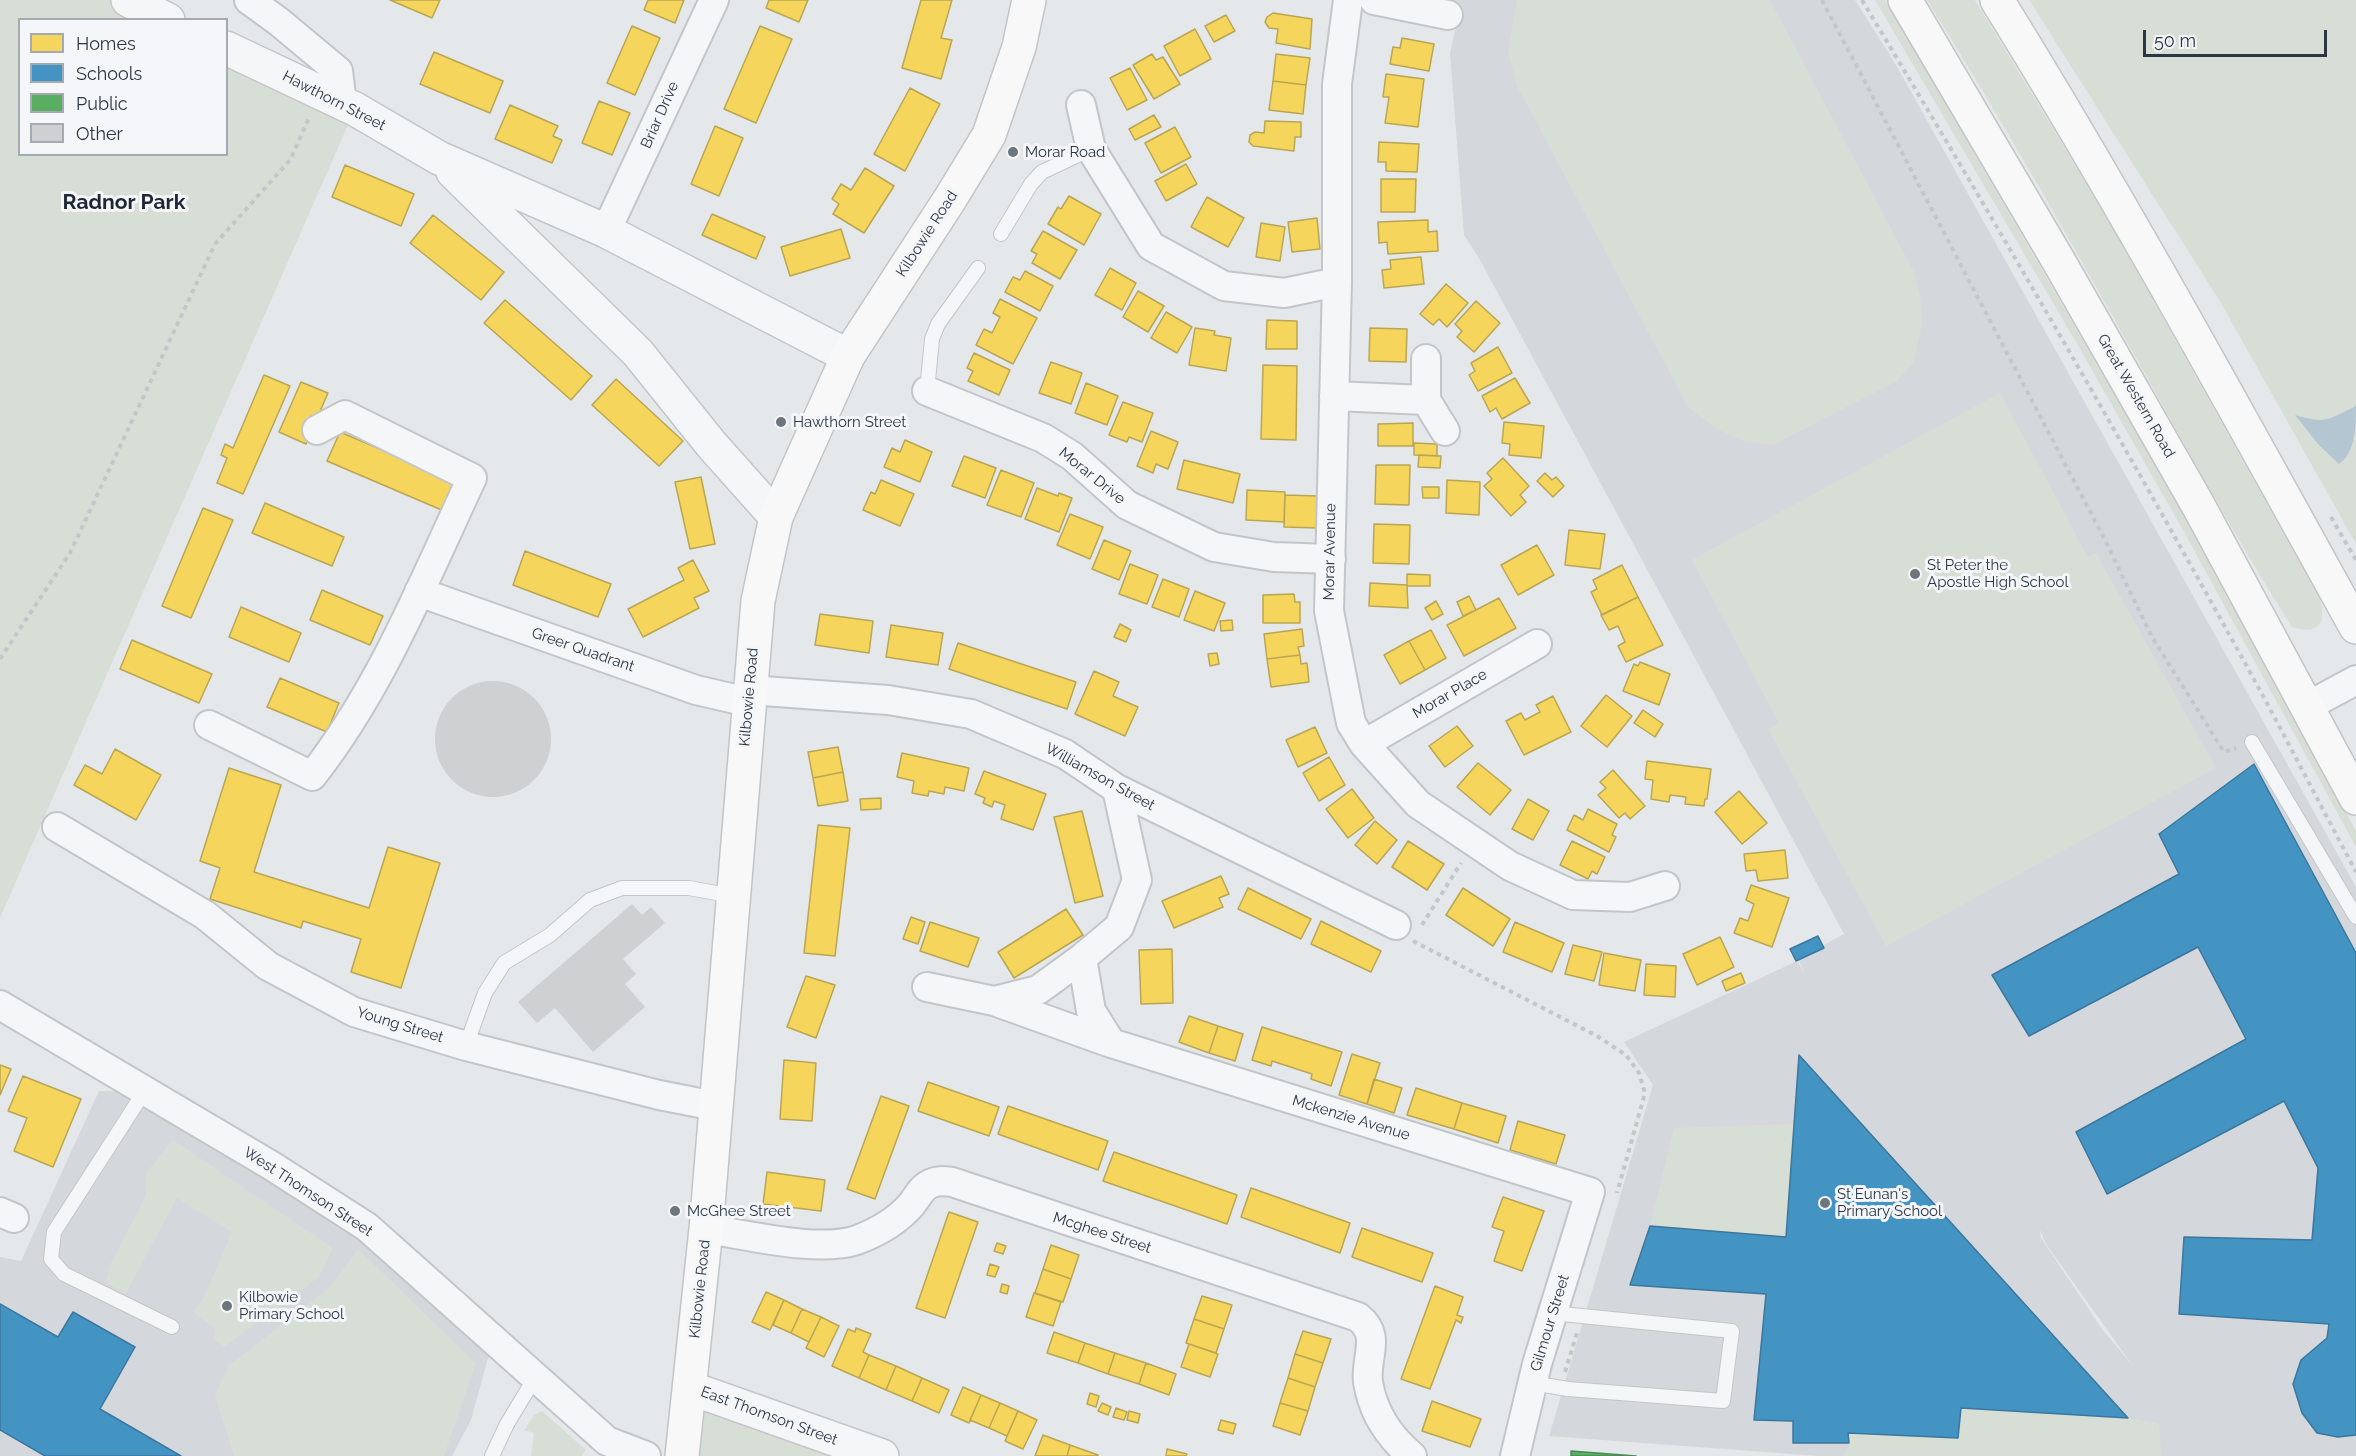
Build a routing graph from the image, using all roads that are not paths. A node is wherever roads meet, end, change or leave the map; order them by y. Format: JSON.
{"nodes":[{"id":1,"x":128,"y":0,"type":"edge"},
{"id":2,"x":249,"y":0,"type":"edge"},
{"id":3,"x":714,"y":0,"type":"edge"},
{"id":4,"x":1029,"y":0,"type":"edge"},
{"id":5,"x":1348,"y":0,"type":"edge"},
{"id":6,"x":1374,"y":0,"type":"edge"},
{"id":7,"x":1905,"y":0,"type":"edge"},
{"id":8,"x":1997,"y":0,"type":"edge"},
{"id":9,"x":1448,"y":15,"type":"dead end"},
{"id":10,"x":164,"y":18,"type":"edge"},
{"id":11,"x":228,"y":49,"type":"edge"},
{"id":12,"x":331,"y":98,"type":"junction"},
{"id":13,"x":1081,"y":105,"type":"dead end"},
{"id":14,"x":1091,"y":149,"type":"junction"},
{"id":15,"x":439,"y":158,"type":"junction"},
{"id":16,"x":606,"y":231,"type":"junction"},
{"id":17,"x":1001,"y":234,"type":"dead end"},
{"id":18,"x":978,"y":268,"type":"dead end"},
{"id":19,"x":1337,"y":282,"type":"junction"},
{"id":20,"x":848,"y":356,"type":"junction"},
{"id":21,"x":1426,"y":359,"type":"dead end"},
{"id":22,"x":927,"y":391,"type":"joint"},
{"id":23,"x":1334,"y":396,"type":"junction"},
{"id":24,"x":1426,"y":400,"type":"junction"},
{"id":25,"x":317,"y":430,"type":"dead end"},
{"id":26,"x":1445,"y":431,"type":"dead end"},
{"id":27,"x":776,"y":517,"type":"junction"},
{"id":28,"x":1331,"y":559,"type":"junction"},
{"id":29,"x":419,"y":592,"type":"junction"},
{"id":30,"x":2356,"y":627,"type":"edge"},
{"id":31,"x":1537,"y":644,"type":"dead end"},
{"id":32,"x":2356,"y":680,"type":"edge"},
{"id":33,"x":749,"y":696,"type":"junction"},
{"id":34,"x":2308,"y":706,"type":"junction"},
{"id":35,"x":209,"y":725,"type":"dead end"},
{"id":36,"x":2252,"y":742,"type":"road end"},
{"id":37,"x":1364,"y":744,"type":"junction"},
{"id":38,"x":1117,"y":789,"type":"junction"},
{"id":39,"x":2356,"y":798,"type":"edge"},
{"id":40,"x":57,"y":827,"type":"dead end"},
{"id":41,"x":1665,"y":886,"type":"dead end"},
{"id":42,"x":733,"y":896,"type":"junction"},
{"id":43,"x":2356,"y":917,"type":"edge"},
{"id":44,"x":1396,"y":925,"type":"dead end"},
{"id":45,"x":1082,"y":958,"type":"junction"},
{"id":46,"x":927,"y":987,"type":"dead end"},
{"id":47,"x":994,"y":1001,"type":"junction"},
{"id":48,"x":0,"y":1005,"type":"edge"},
{"id":49,"x":1111,"y":1043,"type":"junction"},
{"id":50,"x":466,"y":1046,"type":"junction"},
{"id":51,"x":144,"y":1092,"type":"junction"},
{"id":52,"x":715,"y":1106,"type":"junction"},
{"id":53,"x":1603,"y":1195,"type":"joint"},
{"id":54,"x":706,"y":1229,"type":"junction"},
{"id":55,"x":1552,"y":1313,"type":"junction"},
{"id":56,"x":172,"y":1327,"type":"dead end"},
{"id":57,"x":536,"y":1376,"type":"junction"},
{"id":58,"x":1532,"y":1383,"type":"junction"},
{"id":59,"x":690,"y":1388,"type":"junction"},
{"id":60,"x":492,"y":1456,"type":"edge"},
{"id":61,"x":646,"y":1456,"type":"edge"},
{"id":62,"x":682,"y":1456,"type":"edge"},
{"id":63,"x":882,"y":1456,"type":"edge"},
{"id":64,"x":1412,"y":1456,"type":"edge"},
{"id":65,"x":1515,"y":1456,"type":"edge"}],
"edges":[{"from":1,"to":10,"type":"street"},
{"from":2,"to":12,"type":"street"},
{"from":3,"to":16,"type":"street","name":"Briar Drive"},
{"from":4,"to":20,"type":"main road","name":"Kilbowie Road"},
{"from":5,"to":19,"type":"street","name":"Morar Avenue"},
{"from":6,"to":9,"type":"street"},
{"from":7,"to":34,"type":"main road","name":"Great Western Road"},
{"from":8,"to":30,"type":"main road"},
{"from":11,"to":12,"type":"street","name":"Hawthorn Street"},
{"from":12,"to":15,"type":"street","name":"Hawthorn Street"},
{"from":13,"to":14,"type":"street"},
{"from":14,"to":17,"type":"lane"},
{"from":14,"to":19,"type":"street"},
{"from":15,"to":16,"type":"street","name":"Hawthorn Street"},
{"from":15,"to":27,"type":"street","name":"Hawthorn Street"},
{"from":16,"to":20,"type":"street","name":"Hawthorn Street"},
{"from":18,"to":22,"type":"lane"},
{"from":19,"to":23,"type":"street","name":"Morar Avenue"},
{"from":20,"to":27,"type":"main road","name":"Kilbowie Road"},
{"from":21,"to":24,"type":"street"},
{"from":22,"to":28,"type":"street","name":"Morar Drive"},
{"from":23,"to":24,"type":"street"},
{"from":23,"to":28,"type":"street","name":"Morar Avenue"},
{"from":24,"to":26,"type":"street"},
{"from":25,"to":29,"type":"street"},
{"from":27,"to":33,"type":"main road","name":"Kilbowie Road"},
{"from":28,"to":37,"type":"street","name":"Morar Avenue"},
{"from":29,"to":33,"type":"street","name":"Greer Quadrant"},
{"from":29,"to":35,"type":"street"},
{"from":31,"to":37,"type":"street","name":"Morar Place"},
{"from":32,"to":34,"type":"street"},
{"from":33,"to":38,"type":"street","name":"Williamson Street"},
{"from":33,"to":42,"type":"main road","name":"Kilbowie Road"},
{"from":34,"to":39,"type":"main road","name":"Great Western Road"},
{"from":36,"to":43,"type":"lane"},
{"from":37,"to":41,"type":"street","name":"Morar Avenue"},
{"from":38,"to":44,"type":"street","name":"Williamson Street"},
{"from":38,"to":45,"type":"street","name":"Mckenzie Avenue"},
{"from":40,"to":50,"type":"street","name":"Young Street"},
{"from":42,"to":50,"type":"lane"},
{"from":42,"to":52,"type":"main road","name":"Kilbowie Road"},
{"from":45,"to":47,"type":"street","name":"Mckenzie Avenue"},
{"from":45,"to":49,"type":"street"},
{"from":46,"to":47,"type":"street","name":"Mckenzie Avenue"},
{"from":47,"to":49,"type":"street","name":"Mckenzie Avenue"},
{"from":48,"to":51,"type":"street","name":"West Thomson Street"},
{"from":49,"to":53,"type":"street","name":"Mckenzie Avenue"},
{"from":50,"to":52,"type":"street","name":"Young Street"},
{"from":51,"to":56,"type":"lane"},
{"from":51,"to":57,"type":"street","name":"West Thomson Street"},
{"from":52,"to":54,"type":"main road","name":"Kilbowie Road"},
{"from":53,"to":55,"type":"street","name":"Gilmour Street"},
{"from":54,"to":59,"type":"main road","name":"Kilbowie Road"},
{"from":54,"to":64,"type":"street","name":"Mcghee Street"},
{"from":55,"to":58,"type":"street","name":"Gilmour Street"},
{"from":55,"to":58,"type":"lane"},
{"from":57,"to":60,"type":"lane"},
{"from":57,"to":61,"type":"street","name":"West Thomson Street"},
{"from":58,"to":65,"type":"street","name":"Gilmour Street"},
{"from":59,"to":62,"type":"main road","name":"Kilbowie Road"},
{"from":59,"to":63,"type":"street","name":"East Thomson Street"}]}
